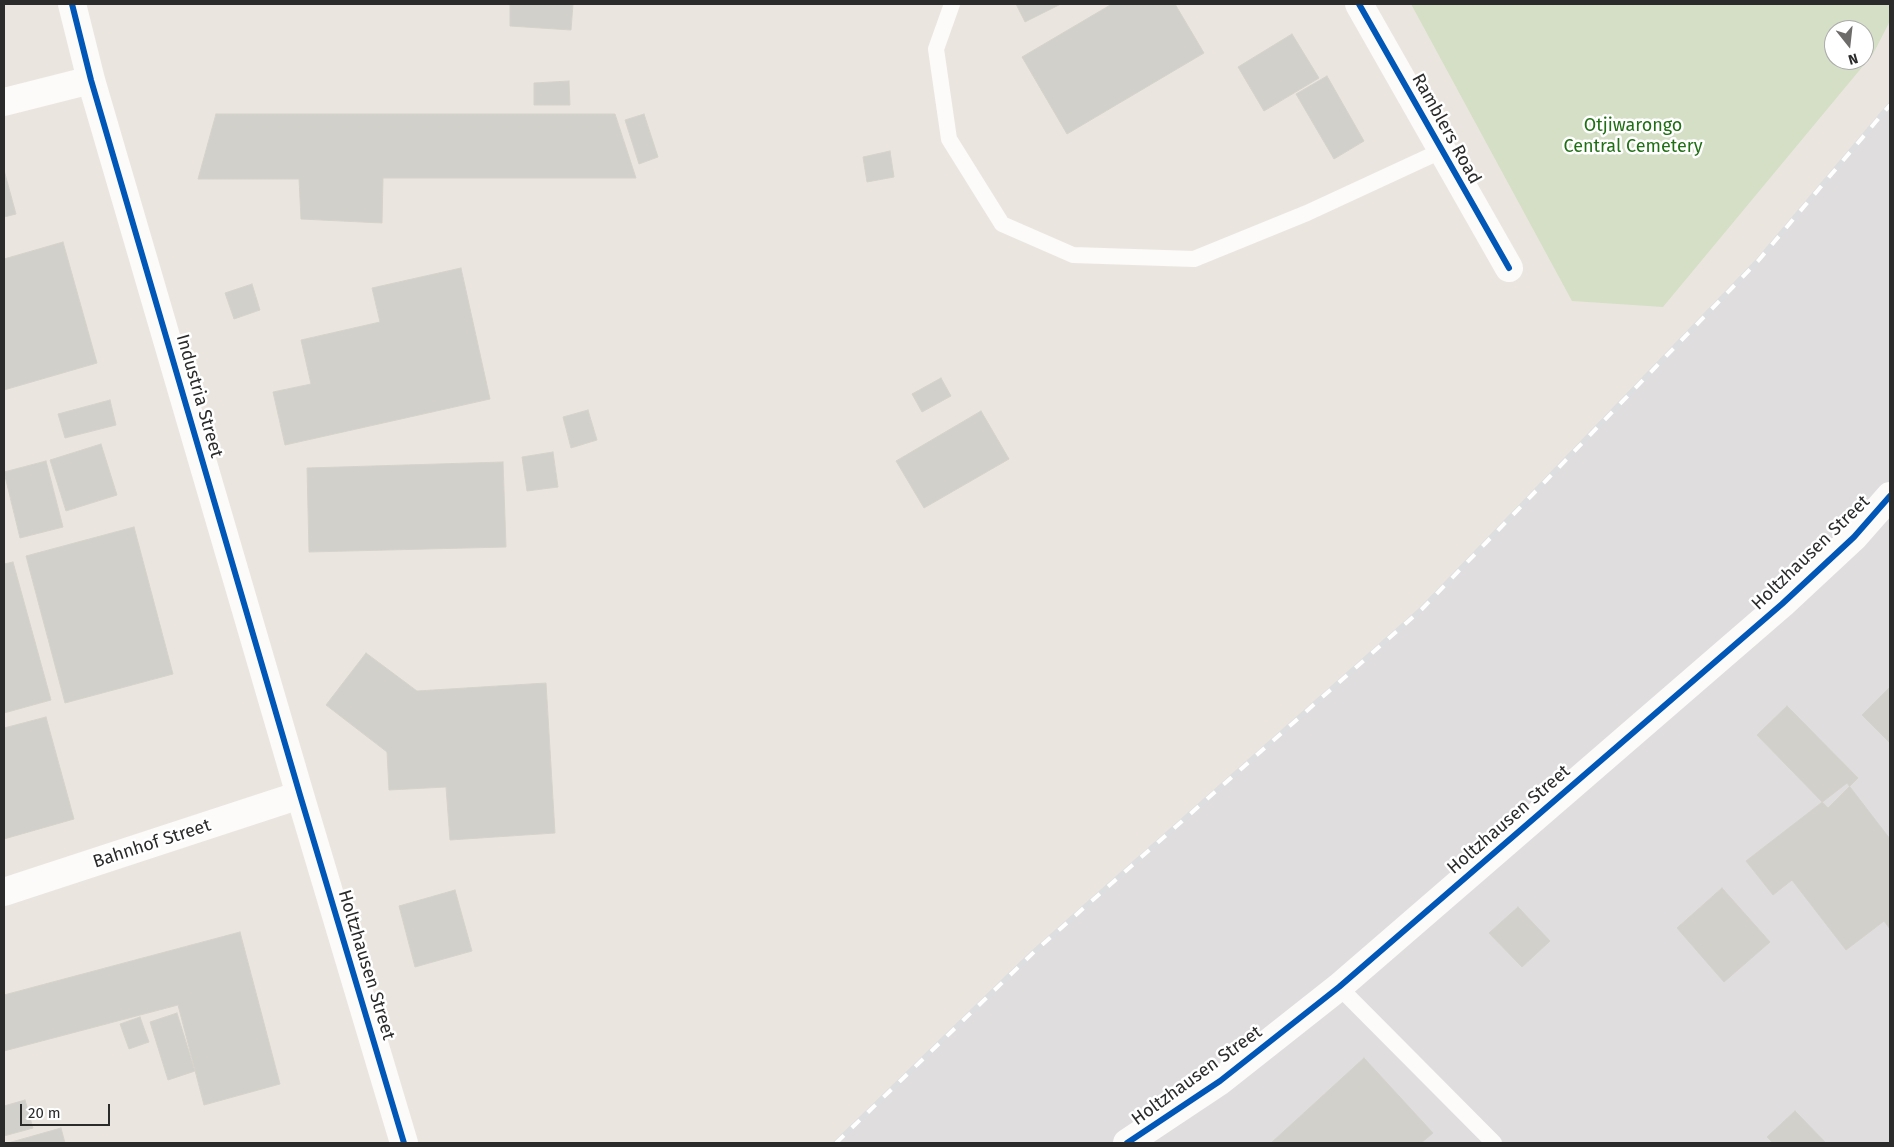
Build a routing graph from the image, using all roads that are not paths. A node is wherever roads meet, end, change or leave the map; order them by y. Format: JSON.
{"nodes":[{"id":1,"x":72,"y":4,"type":"edge"},
{"id":2,"x":952,"y":4,"type":"edge"},
{"id":3,"x":1359,"y":4,"type":"edge"},
{"id":4,"x":91,"y":80,"type":"junction"},
{"id":5,"x":4,"y":102,"type":"edge"},
{"id":6,"x":1441,"y":151,"type":"junction"},
{"id":7,"x":1509,"y":268,"type":"dead end"},
{"id":8,"x":1890,"y":496,"type":"edge"},
{"id":9,"x":300,"y":795,"type":"junction"},
{"id":10,"x":4,"y":892,"type":"edge"},
{"id":11,"x":1339,"y":987,"type":"junction"},
{"id":12,"x":404,"y":1143,"type":"edge"},
{"id":13,"x":1127,"y":1143,"type":"edge"},
{"id":14,"x":1494,"y":1143,"type":"edge"}],
"edges":[{"from":1,"to":4,"type":"street","name":"Industria Street"},
{"from":2,"to":6,"type":"lane"},
{"from":3,"to":6,"type":"street","name":"Ramblers Road"},
{"from":4,"to":5,"type":"street"},
{"from":4,"to":9,"type":"street","name":"Industria Street"},
{"from":6,"to":7,"type":"street","name":"Ramblers Road"},
{"from":8,"to":11,"type":"street","name":"Holtzhausen Street"},
{"from":9,"to":10,"type":"street","name":"Bahnhof Street"},
{"from":9,"to":12,"type":"street","name":"Holtzhausen Street"},
{"from":11,"to":13,"type":"street","name":"Holtzhausen Street"},
{"from":11,"to":14,"type":"lane"}]}
